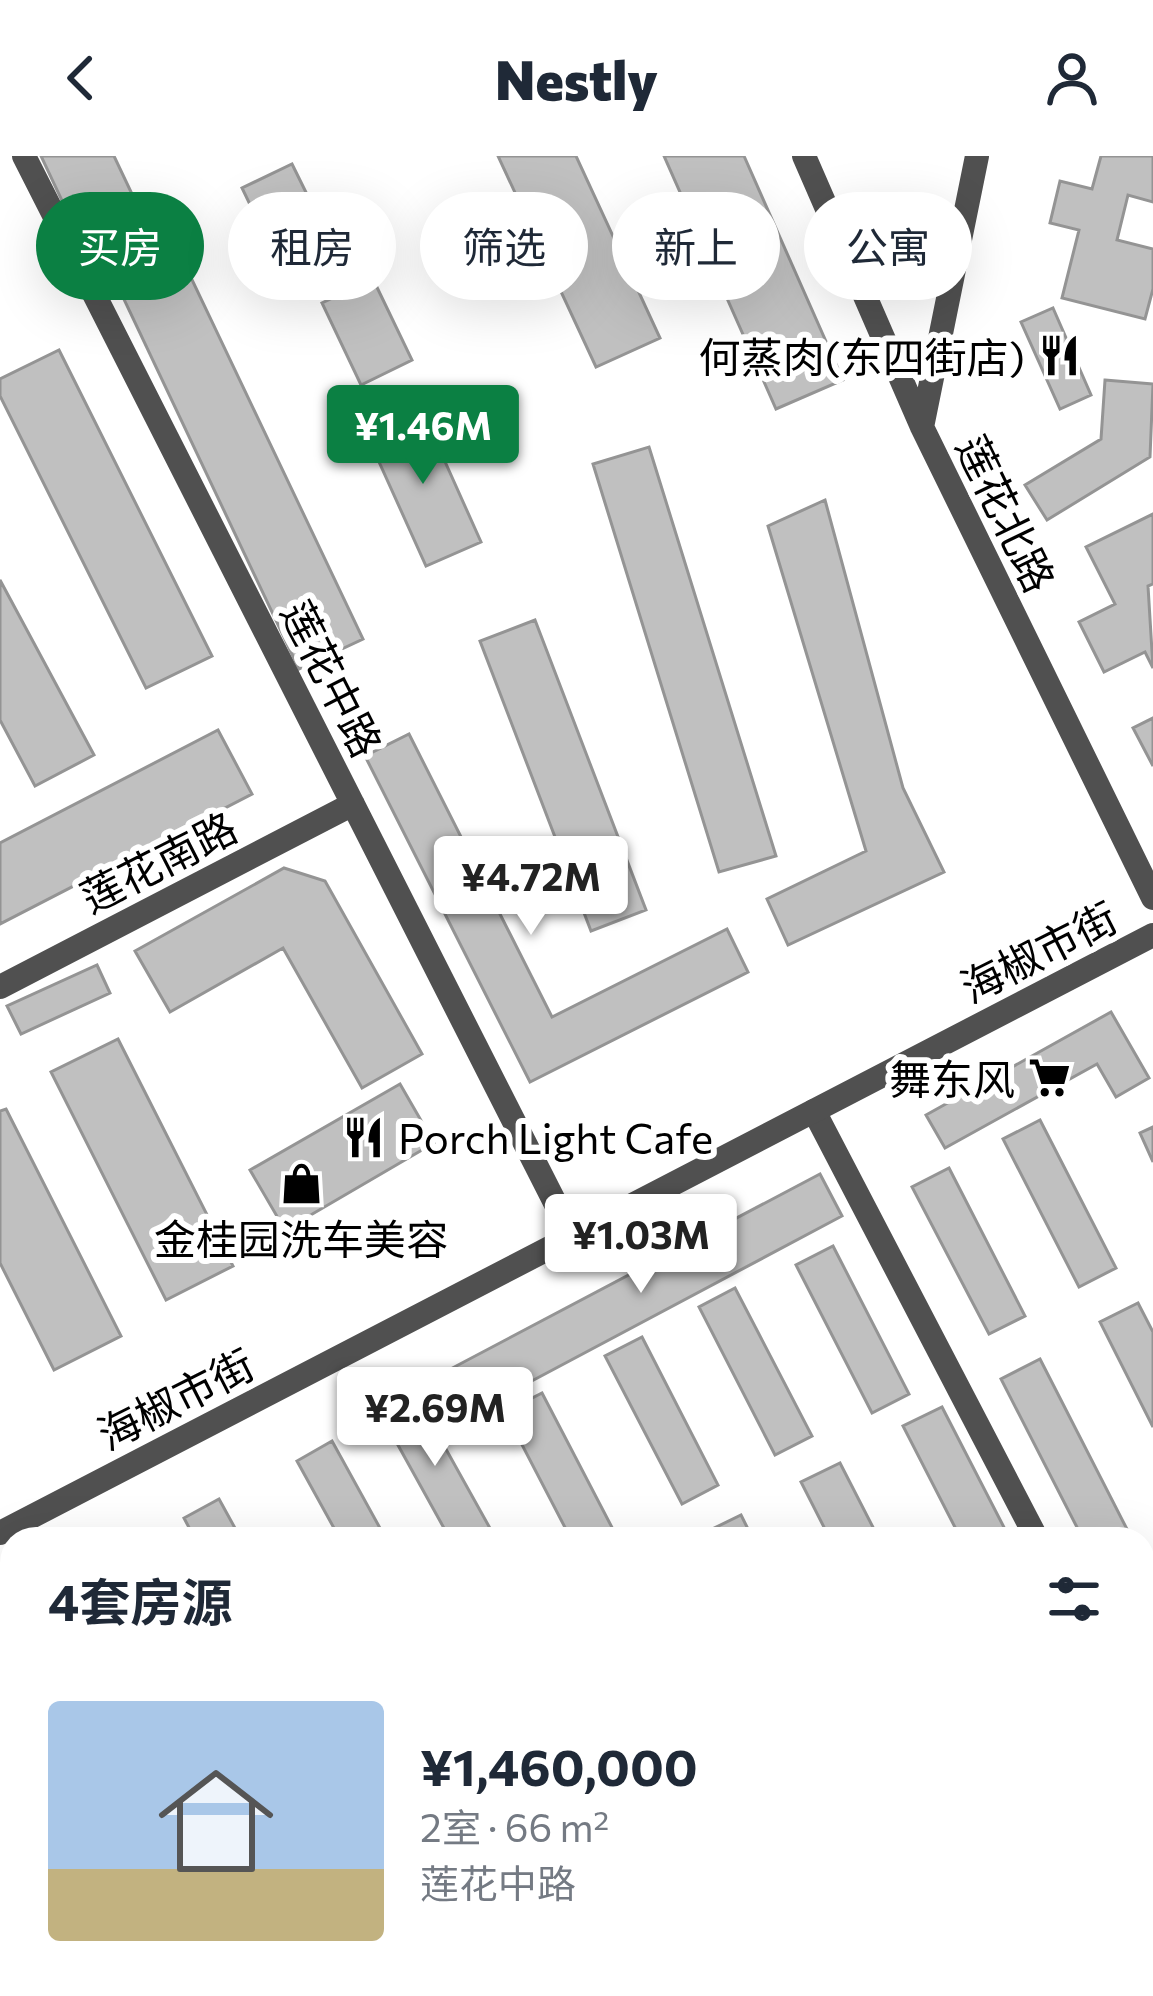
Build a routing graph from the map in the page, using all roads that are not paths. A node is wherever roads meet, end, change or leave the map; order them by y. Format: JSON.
{"nodes":[{"id":1,"x":24,"y":156,"type":"edge"},
{"id":2,"x":804,"y":156,"type":"edge"},
{"id":3,"x":977,"y":156,"type":"edge"},
{"id":4,"x":922,"y":428,"type":"junction"},
{"id":5,"x":353,"y":804,"type":"junction"},
{"id":6,"x":1153,"y":898,"type":"edge"},
{"id":7,"x":1153,"y":935,"type":"edge"},
{"id":8,"x":0,"y":987,"type":"edge"},
{"id":9,"x":814,"y":1111,"type":"junction"},
{"id":10,"x":572,"y":1236,"type":"junction"},
{"id":11,"x":12,"y":1527,"type":"edge"},
{"id":12,"x":1031,"y":1527,"type":"edge"}],
"edges":[{"from":1,"to":5,"type":"street","name":"莲花中路"},
{"from":2,"to":4,"type":"street","name":"莲花北路"},
{"from":3,"to":4,"type":"street"},
{"from":4,"to":6,"type":"street","name":"莲花北路"},
{"from":5,"to":8,"type":"street","name":"莲花南路"},
{"from":5,"to":10,"type":"street","name":"莲花中路"},
{"from":7,"to":9,"type":"street","name":"海椒市街"},
{"from":9,"to":10,"type":"street","name":"海椒市街"},
{"from":9,"to":12,"type":"street"},
{"from":10,"to":11,"type":"street","name":"海椒市街"}]}
